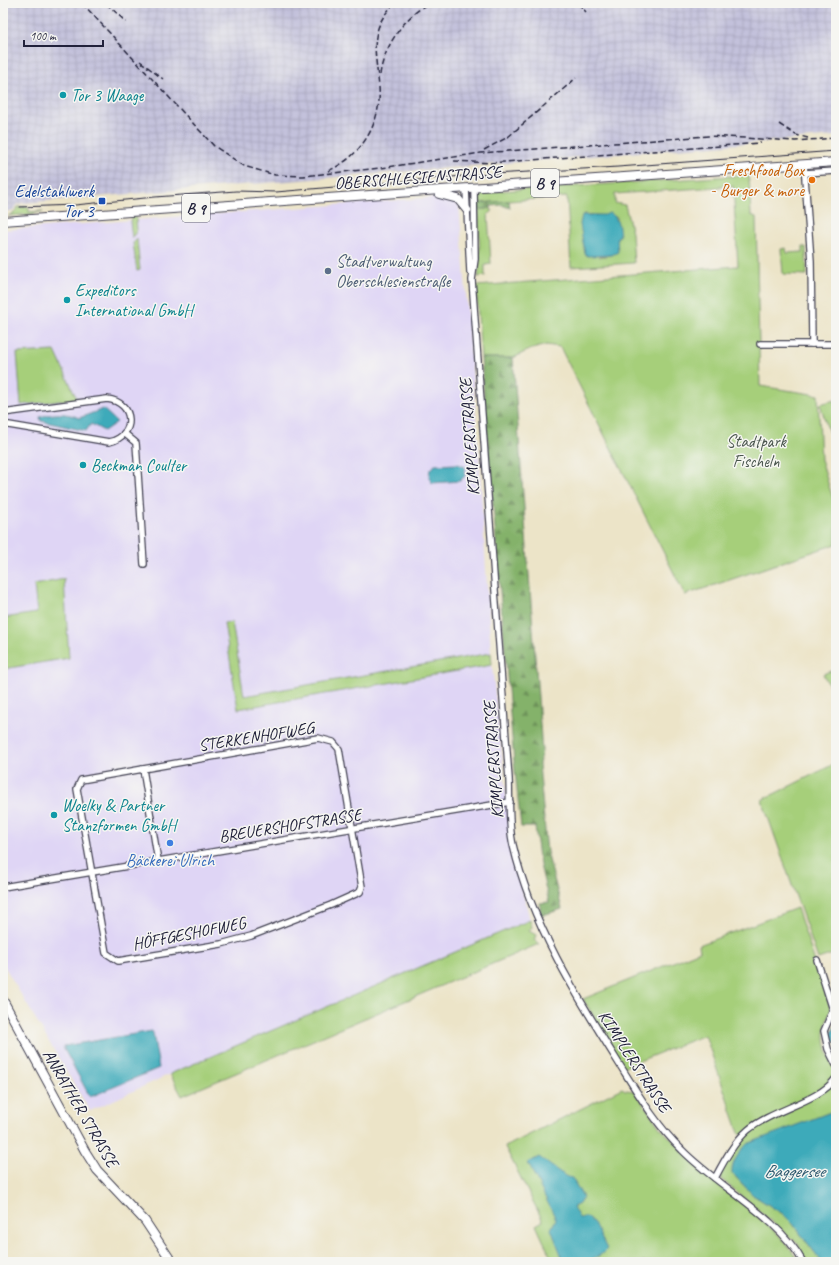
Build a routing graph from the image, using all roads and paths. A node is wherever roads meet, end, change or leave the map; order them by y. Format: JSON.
{"nodes":[{"id":1,"x":836,"y":162,"type":"edge"},
{"id":2,"x":804,"y":164,"type":"junction"},
{"id":3,"x":836,"y":171,"type":"edge"},
{"id":4,"x":805,"y":173,"type":"junction"},
{"id":5,"x":470,"y":188,"type":"junction"},
{"id":6,"x":427,"y":191,"type":"junction"},
{"id":7,"x":467,"y":210,"type":"junction"},
{"id":8,"x":3,"y":221,"type":"edge"},
{"id":9,"x":472,"y":280,"type":"junction"},
{"id":10,"x":760,"y":344,"type":"dead end"},
{"id":11,"x":812,"y":344,"type":"junction"},
{"id":12,"x":836,"y":344,"type":"edge"},
{"id":13,"x":3,"y":413,"type":"edge"},
{"id":14,"x":3,"y":424,"type":"edge"},
{"id":15,"x":124,"y":433,"type":"junction"},
{"id":16,"x":144,"y":564,"type":"dead end"},
{"id":17,"x":143,"y":769,"type":"junction"},
{"id":18,"x":510,"y":802,"type":"junction"},
{"id":19,"x":352,"y":828,"type":"junction"},
{"id":20,"x":158,"y":861,"type":"junction"},
{"id":21,"x":92,"y":873,"type":"junction"},
{"id":22,"x":3,"y":887,"type":"edge"},
{"id":23,"x":817,"y":960,"type":"dead end"},
{"id":24,"x":3,"y":1000,"type":"edge"},
{"id":25,"x":836,"y":1065,"type":"edge"},
{"id":26,"x":836,"y":1078,"type":"edge"},
{"id":27,"x":715,"y":1178,"type":"junction"},
{"id":28,"x":172,"y":1262,"type":"edge"},
{"id":29,"x":803,"y":1262,"type":"edge"}],
"edges":[{"from":1,"to":2,"type":"main road","name":"OBERSCHLESIENSTRASSE","number":"B 9"},
{"from":2,"to":4,"type":"street"},
{"from":2,"to":5,"type":"main road","name":"OBERSCHLESIENSTRASSE","number":"B 9"},
{"from":3,"to":4,"type":"street"},
{"from":4,"to":11,"type":"street"},
{"from":5,"to":6,"type":"main road","name":"OBERSCHLESIENSTRASSE","number":"B 9"},
{"from":5,"to":7,"type":"street","name":"KIMPLERSTRASSE"},
{"from":5,"to":9,"type":"street","name":"KIMPLERSTRASSE"},
{"from":6,"to":7,"type":"main road","number":"B 9"},
{"from":6,"to":8,"type":"main road","name":"OBERSCHLESIENSTRASSE","number":"B 9"},
{"from":7,"to":9,"type":"street","name":"KIMPLERSTRASSE"},
{"from":9,"to":18,"type":"street","name":"KIMPLERSTRASSE"},
{"from":10,"to":11,"type":"street"},
{"from":11,"to":12,"type":"street"},
{"from":13,"to":15,"type":"street"},
{"from":14,"to":15,"type":"street"},
{"from":15,"to":16,"type":"street"},
{"from":17,"to":19,"type":"street","name":"STERKENHOFWEG"},
{"from":17,"to":20,"type":"street"},
{"from":17,"to":21,"type":"street","name":"STERKENHOFWEG"},
{"from":18,"to":19,"type":"street","name":"BREUERSHOFSTRASSE"},
{"from":18,"to":27,"type":"street","name":"KIMPLERSTRASSE"},
{"from":19,"to":20,"type":"street","name":"BREUERSHOFSTRASSE"},
{"from":19,"to":21,"type":"street","name":"HÖFFGESHOFWEG"},
{"from":20,"to":21,"type":"street","name":"BREUERSHOFSTRASSE"},
{"from":21,"to":22,"type":"street","name":"BREUERSHOFSTRASSE"},
{"from":23,"to":25,"type":"street"},
{"from":24,"to":28,"type":"main road","name":"ANRATHER STRASSE"},
{"from":26,"to":27,"type":"street"},
{"from":27,"to":29,"type":"street","name":"KIMPLERSTRASSE"}]}
